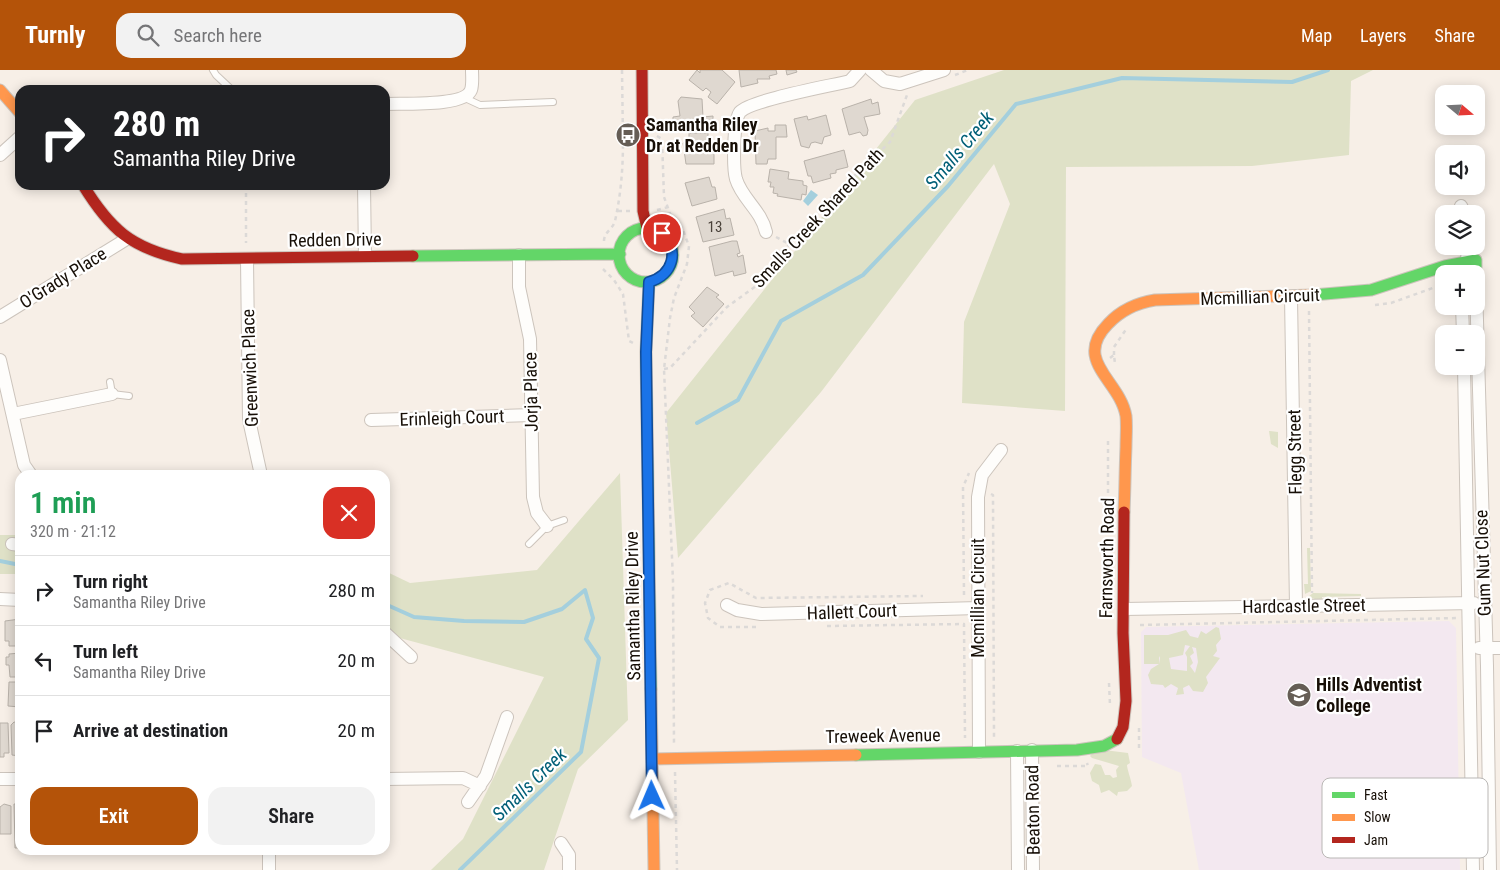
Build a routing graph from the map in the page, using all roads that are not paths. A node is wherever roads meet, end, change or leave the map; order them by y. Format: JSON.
{"nodes":[{"id":1,"x":213,"y":70,"type":"edge"},
{"id":2,"x":472,"y":70,"type":"edge"},
{"id":3,"x":642,"y":70,"type":"edge"},
{"id":4,"x":860,"y":70,"type":"edge"},
{"id":5,"x":871,"y":70,"type":"edge"},
{"id":6,"x":944,"y":70,"type":"edge"},
{"id":7,"x":226,"y":85,"type":"edge"},
{"id":8,"x":0,"y":90,"type":"edge"},
{"id":9,"x":465,"y":98,"type":"junction"},
{"id":10,"x":553,"y":102,"type":"dead end"},
{"id":11,"x":390,"y":104,"type":"edge"},
{"id":12,"x":15,"y":107,"type":"edge"},
{"id":13,"x":15,"y":142,"type":"edge"},
{"id":14,"x":0,"y":155,"type":"edge"},
{"id":15,"x":85,"y":190,"type":"edge"},
{"id":16,"x":364,"y":190,"type":"edge"},
{"id":17,"x":647,"y":228,"type":"junction"},
{"id":18,"x":766,"y":232,"type":"dead end"},
{"id":19,"x":125,"y":240,"type":"junction"},
{"id":20,"x":519,"y":254,"type":"junction"},
{"id":21,"x":620,"y":254,"type":"junction"},
{"id":22,"x":365,"y":256,"type":"junction"},
{"id":23,"x":247,"y":260,"type":"junction"},
{"id":24,"x":1465,"y":264,"type":"edge"},
{"id":25,"x":649,"y":282,"type":"junction"},
{"id":26,"x":1291,"y":297,"type":"junction"},
{"id":27,"x":1477,"y":315,"type":"edge"},
{"id":28,"x":0,"y":317,"type":"edge"},
{"id":29,"x":0,"y":360,"type":"edge"},
{"id":30,"x":1464,"y":375,"type":"edge"},
{"id":31,"x":1106,"y":377,"type":"joint"},
{"id":32,"x":111,"y":388,"type":"joint"},
{"id":33,"x":129,"y":396,"type":"dead end"},
{"id":34,"x":13,"y":414,"type":"junction"},
{"id":35,"x":532,"y":415,"type":"junction"},
{"id":36,"x":371,"y":420,"type":"dead end"},
{"id":37,"x":1001,"y":450,"type":"dead end"},
{"id":38,"x":28,"y":470,"type":"edge"},
{"id":39,"x":258,"y":470,"type":"edge"},
{"id":40,"x":564,"y":520,"type":"dead end"},
{"id":41,"x":548,"y":526,"type":"junction"},
{"id":42,"x":529,"y":544,"type":"dead end"},
{"id":43,"x":0,"y":599,"type":"edge"},
{"id":44,"x":15,"y":600,"type":"edge"},
{"id":45,"x":1467,"y":603,"type":"junction"},
{"id":46,"x":1484,"y":603,"type":"junction"},
{"id":47,"x":727,"y":604,"type":"dead end"},
{"id":48,"x":1296,"y":606,"type":"junction"},
{"id":49,"x":978,"y":608,"type":"junction"},
{"id":50,"x":1124,"y":609,"type":"junction"},
{"id":51,"x":390,"y":638,"type":"edge"},
{"id":52,"x":1486,"y":648,"type":"junction"},
{"id":53,"x":1500,"y":648,"type":"edge"},
{"id":54,"x":1469,"y":649,"type":"junction"},
{"id":55,"x":411,"y":657,"type":"dead end"},
{"id":56,"x":1487,"y":666,"type":"junction"},
{"id":57,"x":1500,"y":666,"type":"edge"},
{"id":58,"x":1470,"y":667,"type":"junction"},
{"id":59,"x":507,"y":717,"type":"dead end"},
{"id":60,"x":1113,"y":742,"type":"joint"},
{"id":61,"x":1032,"y":750,"type":"junction"},
{"id":62,"x":1017,"y":751,"type":"junction"},
{"id":63,"x":980,"y":752,"type":"junction"},
{"id":64,"x":652,"y":759,"type":"junction"},
{"id":65,"x":1472,"y":778,"type":"edge"},
{"id":66,"x":0,"y":779,"type":"edge"},
{"id":67,"x":15,"y":779,"type":"edge"},
{"id":68,"x":390,"y":779,"type":"edge"},
{"id":69,"x":480,"y":786,"type":"junction"},
{"id":70,"x":468,"y":802,"type":"dead end"},
{"id":71,"x":561,"y":843,"type":"dead end"},
{"id":72,"x":269,"y":855,"type":"edge"},
{"id":73,"x":269,"y":870,"type":"edge"},
{"id":74,"x":569,"y":870,"type":"edge"},
{"id":75,"x":654,"y":870,"type":"edge"},
{"id":76,"x":1018,"y":870,"type":"edge"},
{"id":77,"x":1033,"y":870,"type":"edge"},
{"id":78,"x":1490,"y":870,"type":"edge"}],
"edges":[{"from":1,"to":7,"type":"lane"},
{"from":2,"to":9,"type":"street"},
{"from":3,"to":17,"type":"street"},
{"from":4,"to":18,"type":"street"},
{"from":5,"to":6,"type":"street"},
{"from":8,"to":12,"type":"street"},
{"from":9,"to":10,"type":"lane"},
{"from":9,"to":11,"type":"street"},
{"from":13,"to":14,"type":"street"},
{"from":15,"to":19,"type":"street","name":"Redden Drive"},
{"from":16,"to":22,"type":"street"},
{"from":17,"to":21,"type":"street"},
{"from":17,"to":25,"type":"street"},
{"from":19,"to":23,"type":"street","name":"Redden Drive"},
{"from":19,"to":28,"type":"street","name":"O'Grady Place"},
{"from":20,"to":21,"type":"street","name":"Redden Drive"},
{"from":20,"to":22,"type":"street","name":"Redden Drive"},
{"from":20,"to":35,"type":"street","name":"Jorja Place"},
{"from":21,"to":25,"type":"street"},
{"from":22,"to":23,"type":"street","name":"Redden Drive"},
{"from":23,"to":39,"type":"street","name":"Greenwich Place"},
{"from":24,"to":26,"type":"street","name":"Mcmillian Circuit"},
{"from":25,"to":64,"type":"street","name":"Samantha Riley Drive"},
{"from":26,"to":31,"type":"street","name":"Mcmillian Circuit"},
{"from":26,"to":48,"type":"street","name":"Flegg Street"},
{"from":27,"to":46,"type":"street","name":"Gum Nut Close"},
{"from":29,"to":34,"type":"street"},
{"from":30,"to":45,"type":"street","name":"Gum Nut Close"},
{"from":31,"to":50,"type":"street","name":"Farnsworth Road"},
{"from":32,"to":33,"type":"lane"},
{"from":32,"to":34,"type":"street"},
{"from":34,"to":38,"type":"street"},
{"from":35,"to":36,"type":"street","name":"Erinleigh Court"},
{"from":35,"to":41,"type":"street","name":"Jorja Place"},
{"from":37,"to":49,"type":"street","name":"Mcmillian Circuit"},
{"from":40,"to":41,"type":"lane"},
{"from":41,"to":42,"type":"lane"},
{"from":43,"to":44,"type":"street"},
{"from":45,"to":46,"type":"street","name":"Hardcastle Street"},
{"from":45,"to":48,"type":"street","name":"Hardcastle Street"},
{"from":45,"to":54,"type":"street","name":"Gum Nut Close"},
{"from":46,"to":52,"type":"street","name":"Gum Nut Close"},
{"from":47,"to":49,"type":"street","name":"Hallett Court"},
{"from":48,"to":50,"type":"street","name":"Hardcastle Street"},
{"from":49,"to":63,"type":"street","name":"Mcmillian Circuit"},
{"from":50,"to":60,"type":"street","name":"Farnsworth Road"},
{"from":51,"to":55,"type":"street"},
{"from":52,"to":53,"type":"street"},
{"from":52,"to":54,"type":"street"},
{"from":52,"to":56,"type":"street","name":"Gum Nut Close"},
{"from":54,"to":58,"type":"street","name":"Gum Nut Close"},
{"from":56,"to":57,"type":"street"},
{"from":56,"to":58,"type":"street"},
{"from":56,"to":78,"type":"street","name":"Gum Nut Close"},
{"from":58,"to":65,"type":"street","name":"Gum Nut Close"},
{"from":59,"to":69,"type":"street"},
{"from":60,"to":61,"type":"street","name":"Treweek Avenue"},
{"from":61,"to":62,"type":"street","name":"Treweek Avenue"},
{"from":61,"to":77,"type":"street","name":"Beaton Road"},
{"from":62,"to":63,"type":"street","name":"Treweek Avenue"},
{"from":62,"to":76,"type":"street","name":"Beaton Road"},
{"from":63,"to":64,"type":"street","name":"Treweek Avenue"},
{"from":64,"to":75,"type":"street","name":"Samantha Riley Drive"},
{"from":66,"to":67,"type":"street"},
{"from":68,"to":69,"type":"street"},
{"from":69,"to":70,"type":"street"},
{"from":71,"to":74,"type":"street"},
{"from":72,"to":73,"type":"street"}]}
